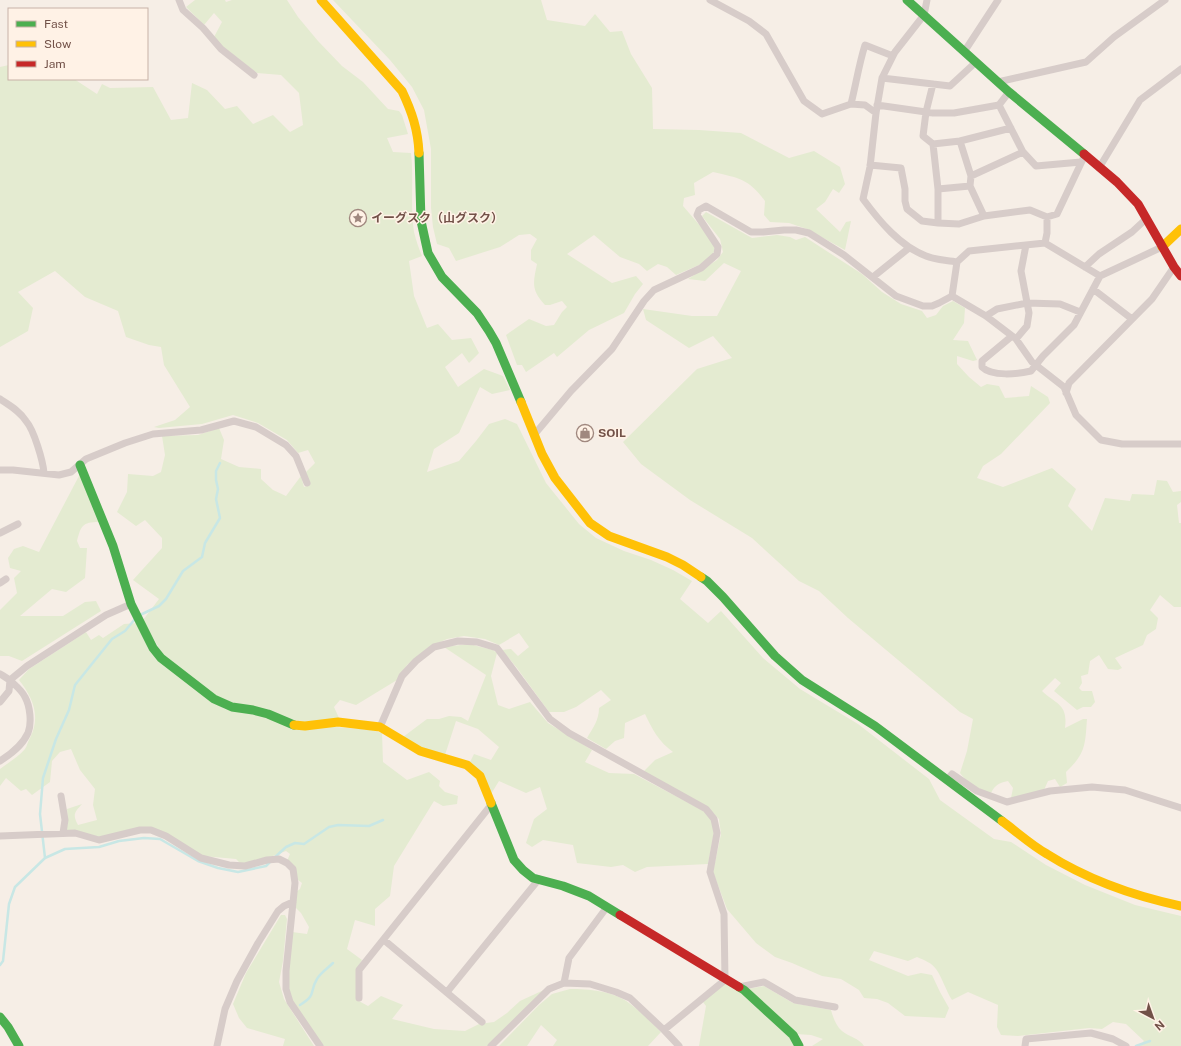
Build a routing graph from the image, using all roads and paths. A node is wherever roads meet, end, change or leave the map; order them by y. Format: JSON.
{"nodes":[{"id":1,"x":179,"y":0,"type":"edge"},
{"id":2,"x":321,"y":0,"type":"edge"},
{"id":3,"x":710,"y":0,"type":"edge"},
{"id":4,"x":907,"y":0,"type":"edge"},
{"id":5,"x":927,"y":0,"type":"edge"},
{"id":6,"x":998,"y":0,"type":"edge"},
{"id":7,"x":1165,"y":0,"type":"edge"},
{"id":8,"x":924,"y":15,"type":"junction"},
{"id":9,"x":964,"y":52,"type":"junction"},
{"id":10,"x":893,"y":56,"type":"junction"},
{"id":11,"x":976,"y":62,"type":"junction"},
{"id":12,"x":1181,"y":69,"type":"edge"},
{"id":13,"x":254,"y":74,"type":"dead end"},
{"id":14,"x":882,"y":78,"type":"junction"},
{"id":15,"x":998,"y":82,"type":"junction"},
{"id":16,"x":933,"y":84,"type":"junction"},
{"id":17,"x":1009,"y":92,"type":"junction"},
{"id":18,"x":851,"y":104,"type":"junction"},
{"id":19,"x":999,"y":104,"type":"junction"},
{"id":20,"x":877,"y":105,"type":"junction"},
{"id":21,"x":876,"y":112,"type":"junction"},
{"id":22,"x":926,"y":112,"type":"junction"},
{"id":23,"x":1011,"y":128,"type":"junction"},
{"id":24,"x":960,"y":141,"type":"junction"},
{"id":25,"x":933,"y":144,"type":"junction"},
{"id":26,"x":1023,"y":152,"type":"junction"},
{"id":27,"x":1083,"y":159,"type":"junction"},
{"id":28,"x":870,"y":165,"type":"junction"},
{"id":29,"x":1099,"y":168,"type":"junction"},
{"id":30,"x":971,"y":176,"type":"junction"},
{"id":31,"x":970,"y":186,"type":"junction"},
{"id":32,"x":938,"y":189,"type":"junction"},
{"id":33,"x":984,"y":216,"type":"junction"},
{"id":34,"x":1047,"y":217,"type":"junction"},
{"id":35,"x":1146,"y":219,"type":"junction"},
{"id":36,"x":938,"y":224,"type":"junction"},
{"id":37,"x":1181,"y":229,"type":"edge"},
{"id":38,"x":1045,"y":244,"type":"junction"},
{"id":39,"x":1026,"y":245,"type":"junction"},
{"id":40,"x":1162,"y":247,"type":"junction"},
{"id":41,"x":909,"y":248,"type":"junction"},
{"id":42,"x":957,"y":262,"type":"junction"},
{"id":43,"x":1085,"y":267,"type":"junction"},
{"id":44,"x":1174,"y":267,"type":"junction"},
{"id":45,"x":1100,"y":276,"type":"junction"},
{"id":46,"x":1181,"y":276,"type":"edge"},
{"id":47,"x":873,"y":277,"type":"junction"},
{"id":48,"x":1093,"y":289,"type":"junction"},
{"id":49,"x":952,"y":296,"type":"junction"},
{"id":50,"x":1027,"y":304,"type":"junction"},
{"id":51,"x":1080,"y":312,"type":"junction"},
{"id":52,"x":986,"y":316,"type":"junction"},
{"id":53,"x":1132,"y":319,"type":"junction"},
{"id":54,"x":1014,"y":338,"type":"junction"},
{"id":55,"x":1036,"y":365,"type":"junction"},
{"id":56,"x":1066,"y":392,"type":"junction"},
{"id":57,"x":0,"y":399,"type":"edge"},
{"id":58,"x":534,"y":435,"type":"junction"},
{"id":59,"x":1181,"y":444,"type":"edge"},
{"id":60,"x":80,"y":465,"type":"junction"},
{"id":61,"x":0,"y":470,"type":"edge"},
{"id":62,"x":44,"y":473,"type":"junction"},
{"id":63,"x":307,"y":483,"type":"dead end"},
{"id":64,"x":18,"y":524,"type":"dead end"},
{"id":65,"x":0,"y":533,"type":"edge"},
{"id":66,"x":133,"y":608,"type":"junction"},
{"id":67,"x":0,"y":674,"type":"edge"},
{"id":68,"x":10,"y":680,"type":"junction"},
{"id":69,"x":0,"y":702,"type":"edge"},
{"id":70,"x":380,"y":727,"type":"junction"},
{"id":71,"x":0,"y":761,"type":"edge"},
{"id":72,"x":947,"y":780,"type":"junction"},
{"id":73,"x":61,"y":796,"type":"dead end"},
{"id":74,"x":492,"y":804,"type":"junction"},
{"id":75,"x":1181,"y":808,"type":"edge"},
{"id":76,"x":63,"y":833,"type":"junction"},
{"id":77,"x":0,"y":836,"type":"edge"},
{"id":78,"x":539,"y":879,"type":"junction"},
{"id":79,"x":293,"y":902,"type":"junction"},
{"id":80,"x":1181,"y":906,"type":"edge"},
{"id":81,"x":607,"y":907,"type":"junction"},
{"id":82,"x":384,"y":940,"type":"junction"},
{"id":83,"x":726,"y":980,"type":"junction"},
{"id":84,"x":564,"y":983,"type":"junction"},
{"id":85,"x":739,"y":988,"type":"junction"},
{"id":86,"x":447,"y":992,"type":"junction"},
{"id":87,"x":359,"y":998,"type":"dead end"},
{"id":88,"x":835,"y":1007,"type":"dead end"},
{"id":89,"x":0,"y":1017,"type":"edge"},
{"id":90,"x":482,"y":1022,"type":"dead end"},
{"id":91,"x":664,"y":1030,"type":"junction"},
{"id":92,"x":19,"y":1046,"type":"edge"},
{"id":93,"x":218,"y":1046,"type":"edge"},
{"id":94,"x":320,"y":1046,"type":"edge"},
{"id":95,"x":491,"y":1046,"type":"edge"},
{"id":96,"x":679,"y":1046,"type":"edge"},
{"id":97,"x":799,"y":1046,"type":"edge"},
{"id":98,"x":1025,"y":1046,"type":"edge"},
{"id":99,"x":1126,"y":1046,"type":"edge"}],
"edges":[{"from":1,"to":13,"type":"street"},
{"from":2,"to":58,"type":"street"},
{"from":3,"to":18,"type":"street"},
{"from":4,"to":8,"type":"street"},
{"from":5,"to":8,"type":"street"},
{"from":6,"to":9,"type":"street"},
{"from":7,"to":15,"type":"street"},
{"from":8,"to":9,"type":"street"},
{"from":8,"to":10,"type":"street"},
{"from":9,"to":11,"type":"street"},
{"from":10,"to":14,"type":"street"},
{"from":10,"to":18,"type":"street"},
{"from":11,"to":15,"type":"street"},
{"from":11,"to":16,"type":"street"},
{"from":12,"to":29,"type":"street"},
{"from":14,"to":16,"type":"street"},
{"from":14,"to":20,"type":"street"},
{"from":15,"to":17,"type":"street"},
{"from":16,"to":22,"type":"street"},
{"from":17,"to":19,"type":"street"},
{"from":17,"to":27,"type":"street"},
{"from":18,"to":21,"type":"street"},
{"from":19,"to":22,"type":"street"},
{"from":19,"to":23,"type":"street"},
{"from":20,"to":21,"type":"street"},
{"from":20,"to":22,"type":"street"},
{"from":21,"to":28,"type":"street"},
{"from":22,"to":25,"type":"street"},
{"from":23,"to":24,"type":"street"},
{"from":23,"to":26,"type":"street"},
{"from":24,"to":25,"type":"street"},
{"from":24,"to":30,"type":"street"},
{"from":25,"to":32,"type":"street"},
{"from":26,"to":27,"type":"street"},
{"from":26,"to":30,"type":"street"},
{"from":27,"to":29,"type":"street"},
{"from":27,"to":34,"type":"street"},
{"from":28,"to":36,"type":"street"},
{"from":28,"to":41,"type":"street"},
{"from":29,"to":35,"type":"street"},
{"from":30,"to":31,"type":"street"},
{"from":31,"to":32,"type":"street"},
{"from":31,"to":33,"type":"street"},
{"from":32,"to":36,"type":"street"},
{"from":33,"to":34,"type":"street"},
{"from":33,"to":36,"type":"street"},
{"from":34,"to":38,"type":"street"},
{"from":35,"to":40,"type":"street"},
{"from":35,"to":43,"type":"street"},
{"from":37,"to":40,"type":"street"},
{"from":38,"to":39,"type":"street"},
{"from":38,"to":43,"type":"street"},
{"from":39,"to":42,"type":"street"},
{"from":39,"to":50,"type":"street"},
{"from":40,"to":44,"type":"street"},
{"from":40,"to":45,"type":"street"},
{"from":41,"to":42,"type":"street"},
{"from":41,"to":47,"type":"street"},
{"from":42,"to":49,"type":"street"},
{"from":43,"to":45,"type":"street"},
{"from":44,"to":46,"type":"street"},
{"from":44,"to":53,"type":"street"},
{"from":45,"to":48,"type":"street"},
{"from":47,"to":49,"type":"street"},
{"from":47,"to":58,"type":"street"},
{"from":48,"to":51,"type":"street"},
{"from":48,"to":53,"type":"street"},
{"from":49,"to":52,"type":"street"},
{"from":50,"to":51,"type":"street"},
{"from":50,"to":52,"type":"street"},
{"from":50,"to":54,"type":"street"},
{"from":51,"to":55,"type":"street"},
{"from":52,"to":54,"type":"street"},
{"from":53,"to":56,"type":"street"},
{"from":54,"to":55,"type":"street"},
{"from":54,"to":55,"type":"street"},
{"from":55,"to":56,"type":"street"},
{"from":56,"to":59,"type":"street"},
{"from":57,"to":62,"type":"street"},
{"from":58,"to":72,"type":"street"},
{"from":60,"to":62,"type":"street"},
{"from":60,"to":63,"type":"street"},
{"from":60,"to":66,"type":"street"},
{"from":61,"to":62,"type":"street"},
{"from":64,"to":65,"type":"street"},
{"from":66,"to":68,"type":"street"},
{"from":66,"to":70,"type":"street"},
{"from":67,"to":68,"type":"street"},
{"from":68,"to":69,"type":"street"},
{"from":68,"to":71,"type":"street"},
{"from":70,"to":74,"type":"street"},
{"from":70,"to":83,"type":"street"},
{"from":72,"to":75,"type":"street"},
{"from":72,"to":80,"type":"street"},
{"from":73,"to":76,"type":"street"},
{"from":74,"to":78,"type":"street"},
{"from":74,"to":82,"type":"street"},
{"from":76,"to":77,"type":"street"},
{"from":76,"to":79,"type":"street"},
{"from":78,"to":81,"type":"street"},
{"from":78,"to":86,"type":"street"},
{"from":79,"to":93,"type":"street"},
{"from":79,"to":94,"type":"street"},
{"from":81,"to":83,"type":"street"},
{"from":81,"to":84,"type":"street"},
{"from":82,"to":86,"type":"street"},
{"from":82,"to":87,"type":"street"},
{"from":83,"to":85,"type":"street"},
{"from":83,"to":91,"type":"street"},
{"from":84,"to":91,"type":"street"},
{"from":84,"to":95,"type":"street"},
{"from":85,"to":88,"type":"street"},
{"from":85,"to":97,"type":"street"},
{"from":86,"to":90,"type":"street"},
{"from":89,"to":92,"type":"street"},
{"from":91,"to":96,"type":"street"},
{"from":98,"to":99,"type":"street"}]}
